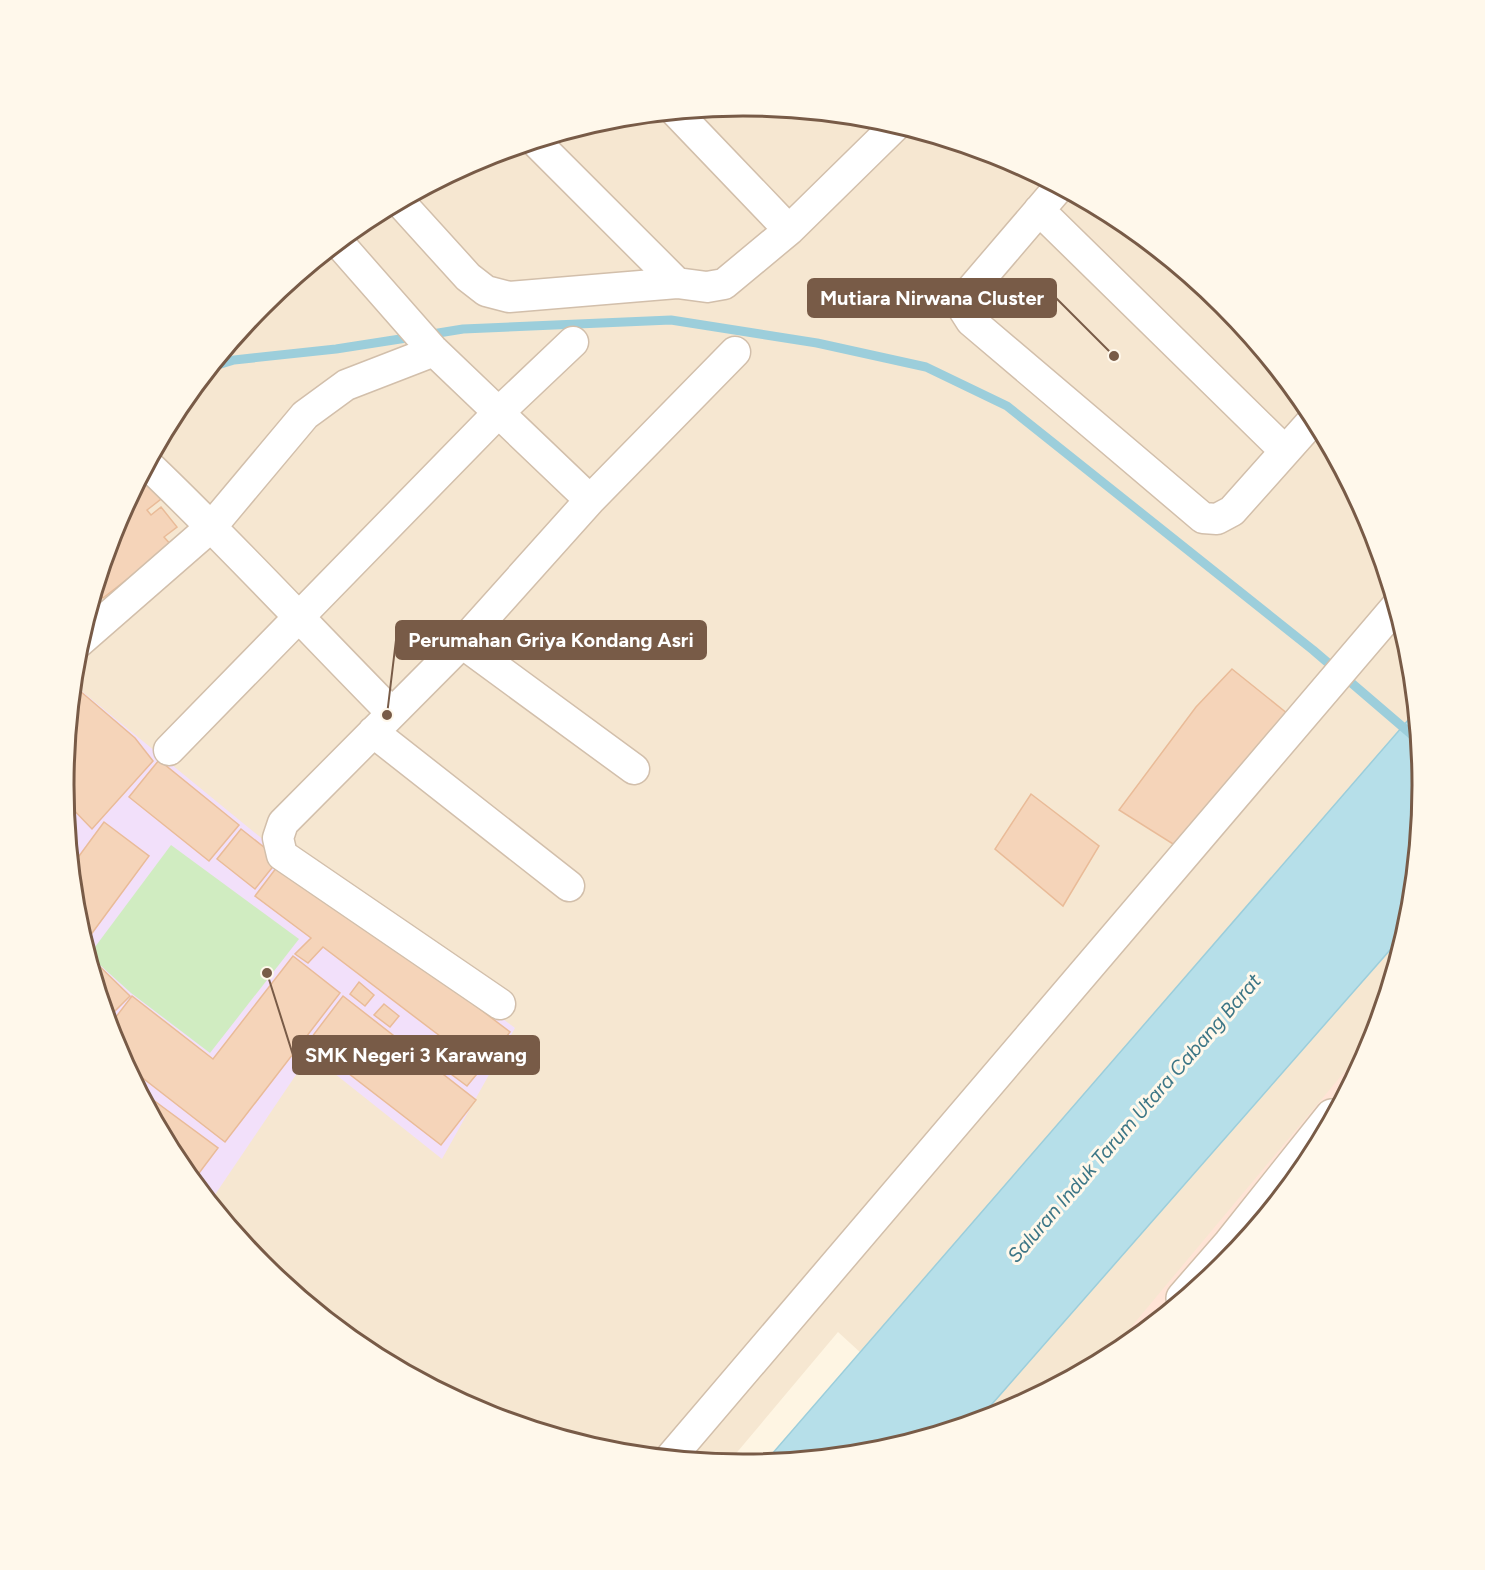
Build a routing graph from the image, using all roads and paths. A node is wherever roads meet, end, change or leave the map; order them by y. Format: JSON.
{"nodes":[{"id":1,"x":683,"y":119,"type":"edge"},
{"id":2,"x":883,"y":131,"type":"edge"},
{"id":3,"x":542,"y":148,"type":"edge"},
{"id":4,"x":1054,"y":194,"type":"edge"},
{"id":5,"x":405,"y":208,"type":"edge"},
{"id":6,"x":1039,"y":210,"type":"junction"},
{"id":7,"x":789,"y":230,"type":"junction"},
{"id":8,"x":343,"y":248,"type":"edge"},
{"id":9,"x":677,"y":283,"type":"junction"},
{"id":10,"x":573,"y":342,"type":"dead end"},
{"id":11,"x":433,"y":350,"type":"junction"},
{"id":12,"x":735,"y":352,"type":"dead end"},
{"id":13,"x":498,"y":413,"type":"junction"},
{"id":14,"x":1307,"y":426,"type":"edge"},
{"id":15,"x":1284,"y":450,"type":"junction"},
{"id":16,"x":153,"y":469,"type":"edge"},
{"id":17,"x":590,"y":501,"type":"junction"},
{"id":18,"x":212,"y":526,"type":"junction"},
{"id":19,"x":1390,"y":614,"type":"edge"},
{"id":20,"x":298,"y":618,"type":"junction"},
{"id":21,"x":91,"y":631,"type":"edge"},
{"id":22,"x":462,"y":643,"type":"junction"},
{"id":23,"x":382,"y":722,"type":"junction"},
{"id":24,"x":169,"y":750,"type":"dead end"},
{"id":25,"x":634,"y":770,"type":"dead end"},
{"id":26,"x":569,"y":886,"type":"dead end"},
{"id":27,"x":500,"y":1004,"type":"dead end"},
{"id":28,"x":677,"y":1450,"type":"edge"}],
"edges":[{"from":1,"to":7,"type":"street"},
{"from":2,"to":7,"type":"street"},
{"from":3,"to":9,"type":"street"},
{"from":4,"to":6,"type":"street"},
{"from":5,"to":9,"type":"street"},
{"from":6,"to":15,"type":"street"},
{"from":6,"to":15,"type":"street"},
{"from":7,"to":9,"type":"street"},
{"from":8,"to":11,"type":"street"},
{"from":10,"to":13,"type":"street"},
{"from":11,"to":13,"type":"street"},
{"from":11,"to":18,"type":"street"},
{"from":12,"to":17,"type":"street"},
{"from":13,"to":17,"type":"street"},
{"from":13,"to":20,"type":"street"},
{"from":14,"to":15,"type":"street"},
{"from":16,"to":18,"type":"street"},
{"from":17,"to":22,"type":"street"},
{"from":18,"to":20,"type":"street"},
{"from":18,"to":21,"type":"street"},
{"from":19,"to":28,"type":"street"},
{"from":20,"to":23,"type":"street"},
{"from":20,"to":24,"type":"street"},
{"from":22,"to":23,"type":"street"},
{"from":22,"to":25,"type":"street"},
{"from":23,"to":26,"type":"street"},
{"from":23,"to":27,"type":"street"}]}
